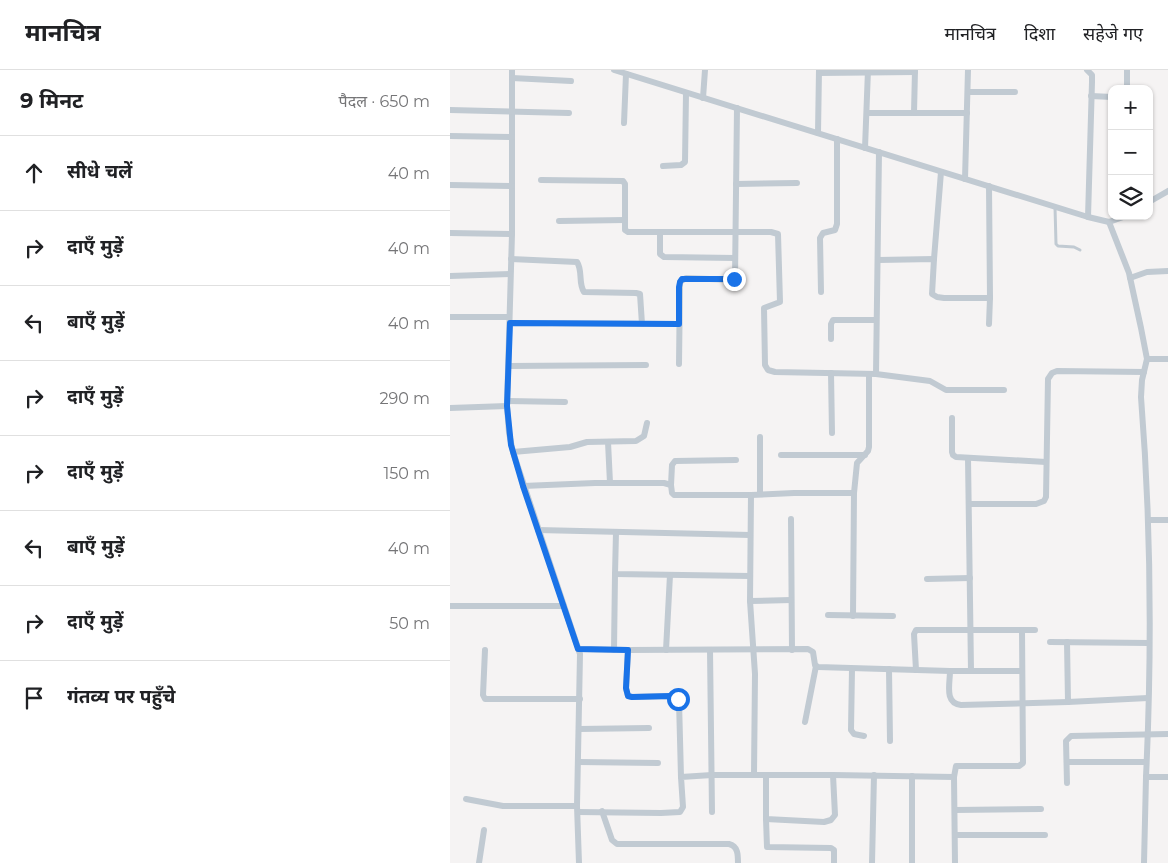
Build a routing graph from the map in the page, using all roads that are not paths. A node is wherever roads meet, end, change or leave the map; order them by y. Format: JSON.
{"nodes":[{"id":1,"x":512,"y":70,"type":"edge"},
{"id":2,"x":614,"y":70,"type":"edge"},
{"id":3,"x":704,"y":70,"type":"edge"},
{"id":4,"x":968,"y":70,"type":"edge"},
{"id":5,"x":1087,"y":70,"type":"edge"},
{"id":6,"x":1127,"y":70,"type":"edge"},
{"id":7,"x":868,"y":71,"type":"edge"},
{"id":8,"x":915,"y":71,"type":"edge"},
{"id":9,"x":819,"y":72,"type":"edge"},
{"id":10,"x":626,"y":74,"type":"junction"},
{"id":11,"x":512,"y":78,"type":"junction"},
{"id":12,"x":571,"y":81,"type":"dead end"},
{"id":13,"x":1127,"y":85,"type":"edge"},
{"id":14,"x":686,"y":92,"type":"junction"},
{"id":15,"x":968,"y":92,"type":"junction"},
{"id":16,"x":1015,"y":92,"type":"dead end"},
{"id":17,"x":1091,"y":96,"type":"junction"},
{"id":18,"x":1108,"y":97,"type":"edge"},
{"id":19,"x":703,"y":98,"type":"junction"},
{"id":20,"x":737,"y":108,"type":"junction"},
{"id":21,"x":450,"y":110,"type":"edge"},
{"id":22,"x":512,"y":112,"type":"junction"},
{"id":23,"x":569,"y":113,"type":"dead end"},
{"id":24,"x":867,"y":113,"type":"junction"},
{"id":25,"x":914,"y":113,"type":"junction"},
{"id":26,"x":967,"y":113,"type":"junction"},
{"id":27,"x":624,"y":123,"type":"dead end"},
{"id":28,"x":818,"y":133,"type":"junction"},
{"id":29,"x":450,"y":136,"type":"edge"},
{"id":30,"x":512,"y":137,"type":"junction"},
{"id":31,"x":837,"y":139,"type":"junction"},
{"id":32,"x":865,"y":148,"type":"junction"},
{"id":33,"x":879,"y":152,"type":"junction"},
{"id":34,"x":663,"y":166,"type":"dead end"},
{"id":35,"x":941,"y":172,"type":"junction"},
{"id":36,"x":965,"y":179,"type":"junction"},
{"id":37,"x":541,"y":180,"type":"dead end"},
{"id":38,"x":797,"y":183,"type":"dead end"},
{"id":39,"x":736,"y":184,"type":"junction"},
{"id":40,"x":450,"y":185,"type":"edge"},
{"id":41,"x":512,"y":186,"type":"junction"},
{"id":42,"x":990,"y":186,"type":"junction"},
{"id":43,"x":1168,"y":191,"type":"edge"},
{"id":44,"x":1153,"y":200,"type":"edge"},
{"id":45,"x":1055,"y":206,"type":"junction"},
{"id":46,"x":1088,"y":217,"type":"junction"},
{"id":47,"x":559,"y":220,"type":"dead end"},
{"id":48,"x":625,"y":220,"type":"junction"},
{"id":49,"x":1115,"y":220,"type":"edge"},
{"id":50,"x":1109,"y":222,"type":"junction"},
{"id":51,"x":660,"y":232,"type":"junction"},
{"id":52,"x":735,"y":232,"type":"junction"},
{"id":53,"x":450,"y":233,"type":"edge"},
{"id":54,"x":512,"y":234,"type":"junction"},
{"id":55,"x":1080,"y":250,"type":"dead end"},
{"id":56,"x":735,"y":258,"type":"junction"},
{"id":57,"x":511,"y":259,"type":"junction"},
{"id":58,"x":934,"y":259,"type":"junction"},
{"id":59,"x":878,"y":260,"type":"junction"},
{"id":60,"x":1168,"y":271,"type":"edge"},
{"id":61,"x":510,"y":274,"type":"junction"},
{"id":62,"x":450,"y":276,"type":"edge"},
{"id":63,"x":1130,"y":278,"type":"junction"},
{"id":64,"x":821,"y":292,"type":"dead end"},
{"id":65,"x":990,"y":298,"type":"junction"},
{"id":66,"x":450,"y":317,"type":"edge"},
{"id":67,"x":510,"y":320,"type":"junction"},
{"id":68,"x":876,"y":320,"type":"junction"},
{"id":69,"x":642,"y":324,"type":"junction"},
{"id":70,"x":679,"y":324,"type":"junction"},
{"id":71,"x":989,"y":324,"type":"dead end"},
{"id":72,"x":832,"y":339,"type":"dead end"},
{"id":73,"x":1147,"y":359,"type":"junction"},
{"id":74,"x":1168,"y":359,"type":"edge"},
{"id":75,"x":679,"y":364,"type":"dead end"},
{"id":76,"x":646,"y":365,"type":"dead end"},
{"id":77,"x":509,"y":366,"type":"junction"},
{"id":78,"x":1144,"y":372,"type":"junction"},
{"id":79,"x":831,"y":373,"type":"junction"},
{"id":80,"x":872,"y":374,"type":"junction"},
{"id":81,"x":1004,"y":390,"type":"dead end"},
{"id":82,"x":565,"y":402,"type":"dead end"},
{"id":83,"x":507,"y":404,"type":"junction"},
{"id":84,"x":450,"y":408,"type":"edge"},
{"id":85,"x":952,"y":418,"type":"dead end"},
{"id":86,"x":647,"y":423,"type":"dead end"},
{"id":87,"x":832,"y":433,"type":"dead end"},
{"id":88,"x":760,"y":437,"type":"dead end"},
{"id":89,"x":608,"y":442,"type":"junction"},
{"id":90,"x":512,"y":452,"type":"junction"},
{"id":91,"x":864,"y":455,"type":"junction"},
{"id":92,"x":781,"y":456,"type":"dead end"},
{"id":93,"x":968,"y":458,"type":"junction"},
{"id":94,"x":736,"y":460,"type":"dead end"},
{"id":95,"x":1046,"y":462,"type":"junction"},
{"id":96,"x":610,"y":483,"type":"junction"},
{"id":97,"x":523,"y":486,"type":"junction"},
{"id":98,"x":671,"y":486,"type":"junction"},
{"id":99,"x":854,"y":493,"type":"junction"},
{"id":100,"x":760,"y":494,"type":"junction"},
{"id":101,"x":751,"y":495,"type":"junction"},
{"id":102,"x":970,"y":504,"type":"junction"},
{"id":103,"x":791,"y":519,"type":"dead end"},
{"id":104,"x":1149,"y":520,"type":"junction"},
{"id":105,"x":1168,"y":520,"type":"edge"},
{"id":106,"x":538,"y":530,"type":"junction"},
{"id":107,"x":616,"y":532,"type":"junction"},
{"id":108,"x":750,"y":535,"type":"junction"},
{"id":109,"x":615,"y":574,"type":"junction"},
{"id":110,"x":670,"y":575,"type":"junction"},
{"id":111,"x":750,"y":576,"type":"junction"},
{"id":112,"x":970,"y":578,"type":"junction"},
{"id":113,"x":926,"y":579,"type":"dead end"},
{"id":114,"x":791,"y":600,"type":"junction"},
{"id":115,"x":750,"y":601,"type":"junction"},
{"id":116,"x":450,"y":606,"type":"edge"},
{"id":117,"x":564,"y":606,"type":"junction"},
{"id":118,"x":828,"y":615,"type":"dead end"},
{"id":119,"x":853,"y":616,"type":"junction"},
{"id":120,"x":893,"y":616,"type":"dead end"},
{"id":121,"x":1022,"y":630,"type":"junction"},
{"id":122,"x":1035,"y":630,"type":"dead end"},
{"id":123,"x":970,"y":631,"type":"junction"},
{"id":124,"x":1050,"y":642,"type":"dead end"},
{"id":125,"x":1067,"y":642,"type":"junction"},
{"id":126,"x":1149,"y":644,"type":"junction"},
{"id":127,"x":578,"y":649,"type":"junction"},
{"id":128,"x":485,"y":650,"type":"dead end"},
{"id":129,"x":614,"y":650,"type":"junction"},
{"id":130,"x":628,"y":650,"type":"junction"},
{"id":131,"x":666,"y":650,"type":"junction"},
{"id":132,"x":710,"y":650,"type":"junction"},
{"id":133,"x":792,"y":650,"type":"junction"},
{"id":134,"x":753,"y":651,"type":"junction"},
{"id":135,"x":816,"y":666,"type":"junction"},
{"id":136,"x":852,"y":669,"type":"junction"},
{"id":137,"x":889,"y":669,"type":"junction"},
{"id":138,"x":916,"y":670,"type":"junction"},
{"id":139,"x":950,"y":670,"type":"junction"},
{"id":140,"x":971,"y":670,"type":"junction"},
{"id":141,"x":1022,"y":671,"type":"junction"},
{"id":142,"x":1148,"y":698,"type":"junction"},
{"id":143,"x":580,"y":699,"type":"junction"},
{"id":144,"x":1068,"y":702,"type":"junction"},
{"id":145,"x":1022,"y":704,"type":"junction"},
{"id":146,"x":805,"y":722,"type":"dead end"},
{"id":147,"x":649,"y":728,"type":"dead end"},
{"id":148,"x":580,"y":729,"type":"junction"},
{"id":149,"x":1168,"y":734,"type":"edge"},
{"id":150,"x":1148,"y":735,"type":"junction"},
{"id":151,"x":864,"y":736,"type":"dead end"},
{"id":152,"x":890,"y":741,"type":"dead end"},
{"id":153,"x":579,"y":762,"type":"junction"},
{"id":154,"x":1067,"y":762,"type":"junction"},
{"id":155,"x":1146,"y":762,"type":"junction"},
{"id":156,"x":658,"y":763,"type":"dead end"},
{"id":157,"x":712,"y":775,"type":"junction"},
{"id":158,"x":754,"y":775,"type":"junction"},
{"id":159,"x":766,"y":775,"type":"junction"},
{"id":160,"x":833,"y":775,"type":"junction"},
{"id":161,"x":874,"y":775,"type":"junction"},
{"id":162,"x":912,"y":776,"type":"junction"},
{"id":163,"x":1146,"y":777,"type":"junction"},
{"id":164,"x":1168,"y":777,"type":"edge"},
{"id":165,"x":681,"y":778,"type":"junction"},
{"id":166,"x":954,"y":778,"type":"junction"},
{"id":167,"x":1067,"y":782,"type":"dead end"},
{"id":168,"x":466,"y":799,"type":"dead end"},
{"id":169,"x":578,"y":809,"type":"junction"},
{"id":170,"x":955,"y":810,"type":"junction"},
{"id":171,"x":1041,"y":810,"type":"dead end"},
{"id":172,"x":602,"y":811,"type":"junction"},
{"id":173,"x":712,"y":812,"type":"dead end"},
{"id":174,"x":766,"y":818,"type":"junction"},
{"id":175,"x":484,"y":830,"type":"dead end"},
{"id":176,"x":955,"y":835,"type":"junction"},
{"id":177,"x":1045,"y":835,"type":"dead end"},
{"id":178,"x":479,"y":863,"type":"edge"},
{"id":179,"x":579,"y":863,"type":"edge"},
{"id":180,"x":738,"y":863,"type":"edge"},
{"id":181,"x":834,"y":863,"type":"edge"},
{"id":182,"x":872,"y":863,"type":"edge"},
{"id":183,"x":912,"y":863,"type":"edge"},
{"id":184,"x":955,"y":863,"type":"edge"},
{"id":185,"x":1144,"y":863,"type":"edge"}],
"edges":[{"from":1,"to":11,"type":"street"},
{"from":2,"to":10,"type":"street"},
{"from":3,"to":19,"type":"street"},
{"from":4,"to":15,"type":"street"},
{"from":5,"to":17,"type":"street"},
{"from":6,"to":13,"type":"street"},
{"from":7,"to":8,"type":"street"},
{"from":7,"to":9,"type":"street"},
{"from":7,"to":24,"type":"street"},
{"from":8,"to":25,"type":"street"},
{"from":9,"to":28,"type":"street"},
{"from":10,"to":14,"type":"street"},
{"from":10,"to":27,"type":"street"},
{"from":11,"to":12,"type":"street"},
{"from":11,"to":22,"type":"street"},
{"from":14,"to":19,"type":"street"},
{"from":14,"to":34,"type":"street"},
{"from":15,"to":16,"type":"street"},
{"from":15,"to":26,"type":"street"},
{"from":17,"to":18,"type":"street"},
{"from":17,"to":46,"type":"street"},
{"from":19,"to":20,"type":"street"},
{"from":20,"to":28,"type":"street"},
{"from":20,"to":39,"type":"street"},
{"from":21,"to":22,"type":"street"},
{"from":22,"to":23,"type":"street"},
{"from":22,"to":30,"type":"street"},
{"from":24,"to":25,"type":"street"},
{"from":24,"to":32,"type":"street"},
{"from":25,"to":26,"type":"street"},
{"from":26,"to":36,"type":"street"},
{"from":28,"to":31,"type":"street"},
{"from":29,"to":30,"type":"street"},
{"from":30,"to":41,"type":"street"},
{"from":31,"to":32,"type":"street"},
{"from":31,"to":64,"type":"street"},
{"from":32,"to":33,"type":"street"},
{"from":33,"to":35,"type":"street"},
{"from":33,"to":59,"type":"street"},
{"from":35,"to":36,"type":"street"},
{"from":35,"to":58,"type":"street"},
{"from":36,"to":42,"type":"street"},
{"from":37,"to":48,"type":"street"},
{"from":38,"to":39,"type":"street"},
{"from":39,"to":52,"type":"street"},
{"from":40,"to":41,"type":"street"},
{"from":41,"to":54,"type":"street"},
{"from":42,"to":45,"type":"street"},
{"from":42,"to":65,"type":"street"},
{"from":43,"to":44,"type":"street"},
{"from":45,"to":46,"type":"street"},
{"from":45,"to":55,"type":"lane"},
{"from":46,"to":50,"type":"street"},
{"from":47,"to":48,"type":"street"},
{"from":48,"to":51,"type":"street"},
{"from":49,"to":50,"type":"street"},
{"from":50,"to":63,"type":"street"},
{"from":51,"to":52,"type":"street"},
{"from":51,"to":56,"type":"street"},
{"from":52,"to":56,"type":"street"},
{"from":52,"to":79,"type":"street"},
{"from":53,"to":54,"type":"street"},
{"from":54,"to":57,"type":"street"},
{"from":56,"to":70,"type":"street"},
{"from":57,"to":61,"type":"street"},
{"from":57,"to":69,"type":"street"},
{"from":58,"to":59,"type":"street"},
{"from":58,"to":65,"type":"street"},
{"from":59,"to":68,"type":"street"},
{"from":60,"to":63,"type":"street"},
{"from":61,"to":62,"type":"street"},
{"from":61,"to":67,"type":"street"},
{"from":63,"to":73,"type":"street"},
{"from":65,"to":71,"type":"street"},
{"from":66,"to":67,"type":"street"},
{"from":67,"to":69,"type":"street"},
{"from":67,"to":77,"type":"street"},
{"from":68,"to":72,"type":"street"},
{"from":68,"to":80,"type":"street"},
{"from":69,"to":70,"type":"street"},
{"from":70,"to":75,"type":"street"},
{"from":73,"to":74,"type":"street"},
{"from":73,"to":78,"type":"street"},
{"from":76,"to":77,"type":"street"},
{"from":77,"to":83,"type":"street"},
{"from":78,"to":95,"type":"street"},
{"from":78,"to":104,"type":"street"},
{"from":79,"to":80,"type":"street"},
{"from":79,"to":87,"type":"street"},
{"from":80,"to":81,"type":"street"},
{"from":80,"to":91,"type":"street"},
{"from":82,"to":83,"type":"street"},
{"from":83,"to":84,"type":"street"},
{"from":83,"to":90,"type":"street"},
{"from":85,"to":93,"type":"street"},
{"from":86,"to":89,"type":"street"},
{"from":88,"to":100,"type":"street"},
{"from":89,"to":90,"type":"street"},
{"from":89,"to":96,"type":"street"},
{"from":90,"to":97,"type":"street"},
{"from":91,"to":92,"type":"street"},
{"from":91,"to":99,"type":"street"},
{"from":93,"to":95,"type":"street"},
{"from":93,"to":102,"type":"street"},
{"from":94,"to":98,"type":"street"},
{"from":95,"to":102,"type":"street"},
{"from":96,"to":97,"type":"street"},
{"from":96,"to":98,"type":"street"},
{"from":97,"to":106,"type":"street"},
{"from":98,"to":101,"type":"street"},
{"from":99,"to":100,"type":"street"},
{"from":99,"to":119,"type":"street"},
{"from":100,"to":101,"type":"street"},
{"from":101,"to":108,"type":"street"},
{"from":102,"to":112,"type":"street"},
{"from":103,"to":114,"type":"street"},
{"from":104,"to":105,"type":"street"},
{"from":104,"to":126,"type":"street"},
{"from":106,"to":107,"type":"street"},
{"from":106,"to":117,"type":"street"},
{"from":107,"to":108,"type":"street"},
{"from":107,"to":109,"type":"street"},
{"from":108,"to":111,"type":"street"},
{"from":109,"to":110,"type":"street"},
{"from":109,"to":129,"type":"street"},
{"from":110,"to":111,"type":"street"},
{"from":110,"to":131,"type":"street"},
{"from":111,"to":115,"type":"street"},
{"from":112,"to":113,"type":"street"},
{"from":112,"to":123,"type":"street"},
{"from":114,"to":115,"type":"street"},
{"from":114,"to":133,"type":"street"},
{"from":115,"to":134,"type":"street"},
{"from":116,"to":117,"type":"street"},
{"from":117,"to":127,"type":"street"},
{"from":118,"to":119,"type":"street"},
{"from":119,"to":120,"type":"street"},
{"from":121,"to":122,"type":"street"},
{"from":121,"to":123,"type":"street"},
{"from":121,"to":141,"type":"street"},
{"from":123,"to":138,"type":"street"},
{"from":123,"to":140,"type":"street"},
{"from":124,"to":125,"type":"street"},
{"from":125,"to":126,"type":"street"},
{"from":125,"to":144,"type":"street"},
{"from":126,"to":142,"type":"street"},
{"from":127,"to":129,"type":"street"},
{"from":127,"to":143,"type":"street"},
{"from":128,"to":143,"type":"street"},
{"from":129,"to":130,"type":"street"},
{"from":130,"to":131,"type":"street"},
{"from":130,"to":165,"type":"street"},
{"from":131,"to":132,"type":"street"},
{"from":132,"to":134,"type":"street"},
{"from":132,"to":157,"type":"street"},
{"from":133,"to":134,"type":"street"},
{"from":133,"to":135,"type":"street"},
{"from":134,"to":158,"type":"street"},
{"from":135,"to":136,"type":"street"},
{"from":135,"to":146,"type":"street"},
{"from":136,"to":137,"type":"street"},
{"from":136,"to":151,"type":"street"},
{"from":137,"to":138,"type":"street"},
{"from":137,"to":152,"type":"street"},
{"from":138,"to":139,"type":"street"},
{"from":139,"to":140,"type":"street"},
{"from":139,"to":145,"type":"street"},
{"from":140,"to":141,"type":"street"},
{"from":141,"to":145,"type":"street"},
{"from":142,"to":144,"type":"street"},
{"from":142,"to":150,"type":"street"},
{"from":143,"to":148,"type":"street"},
{"from":144,"to":145,"type":"street"},
{"from":145,"to":166,"type":"street"},
{"from":147,"to":148,"type":"street"},
{"from":148,"to":153,"type":"street"},
{"from":149,"to":150,"type":"street"},
{"from":150,"to":154,"type":"street"},
{"from":150,"to":155,"type":"street"},
{"from":153,"to":156,"type":"street"},
{"from":153,"to":169,"type":"street"},
{"from":154,"to":155,"type":"street"},
{"from":154,"to":167,"type":"street"},
{"from":155,"to":163,"type":"street"},
{"from":157,"to":158,"type":"street"},
{"from":157,"to":165,"type":"street"},
{"from":157,"to":173,"type":"street"},
{"from":158,"to":159,"type":"street"},
{"from":159,"to":160,"type":"street"},
{"from":159,"to":174,"type":"street"},
{"from":160,"to":161,"type":"street"},
{"from":160,"to":174,"type":"street"},
{"from":161,"to":162,"type":"street"},
{"from":161,"to":182,"type":"street"},
{"from":162,"to":166,"type":"street"},
{"from":162,"to":183,"type":"street"},
{"from":163,"to":164,"type":"street"},
{"from":163,"to":185,"type":"street"},
{"from":165,"to":172,"type":"street"},
{"from":166,"to":170,"type":"street"},
{"from":168,"to":169,"type":"street"},
{"from":169,"to":172,"type":"street"},
{"from":169,"to":179,"type":"street"},
{"from":170,"to":171,"type":"street"},
{"from":170,"to":176,"type":"street"},
{"from":172,"to":180,"type":"street"},
{"from":174,"to":181,"type":"street"},
{"from":175,"to":178,"type":"street"},
{"from":176,"to":177,"type":"street"},
{"from":176,"to":184,"type":"street"}]}
